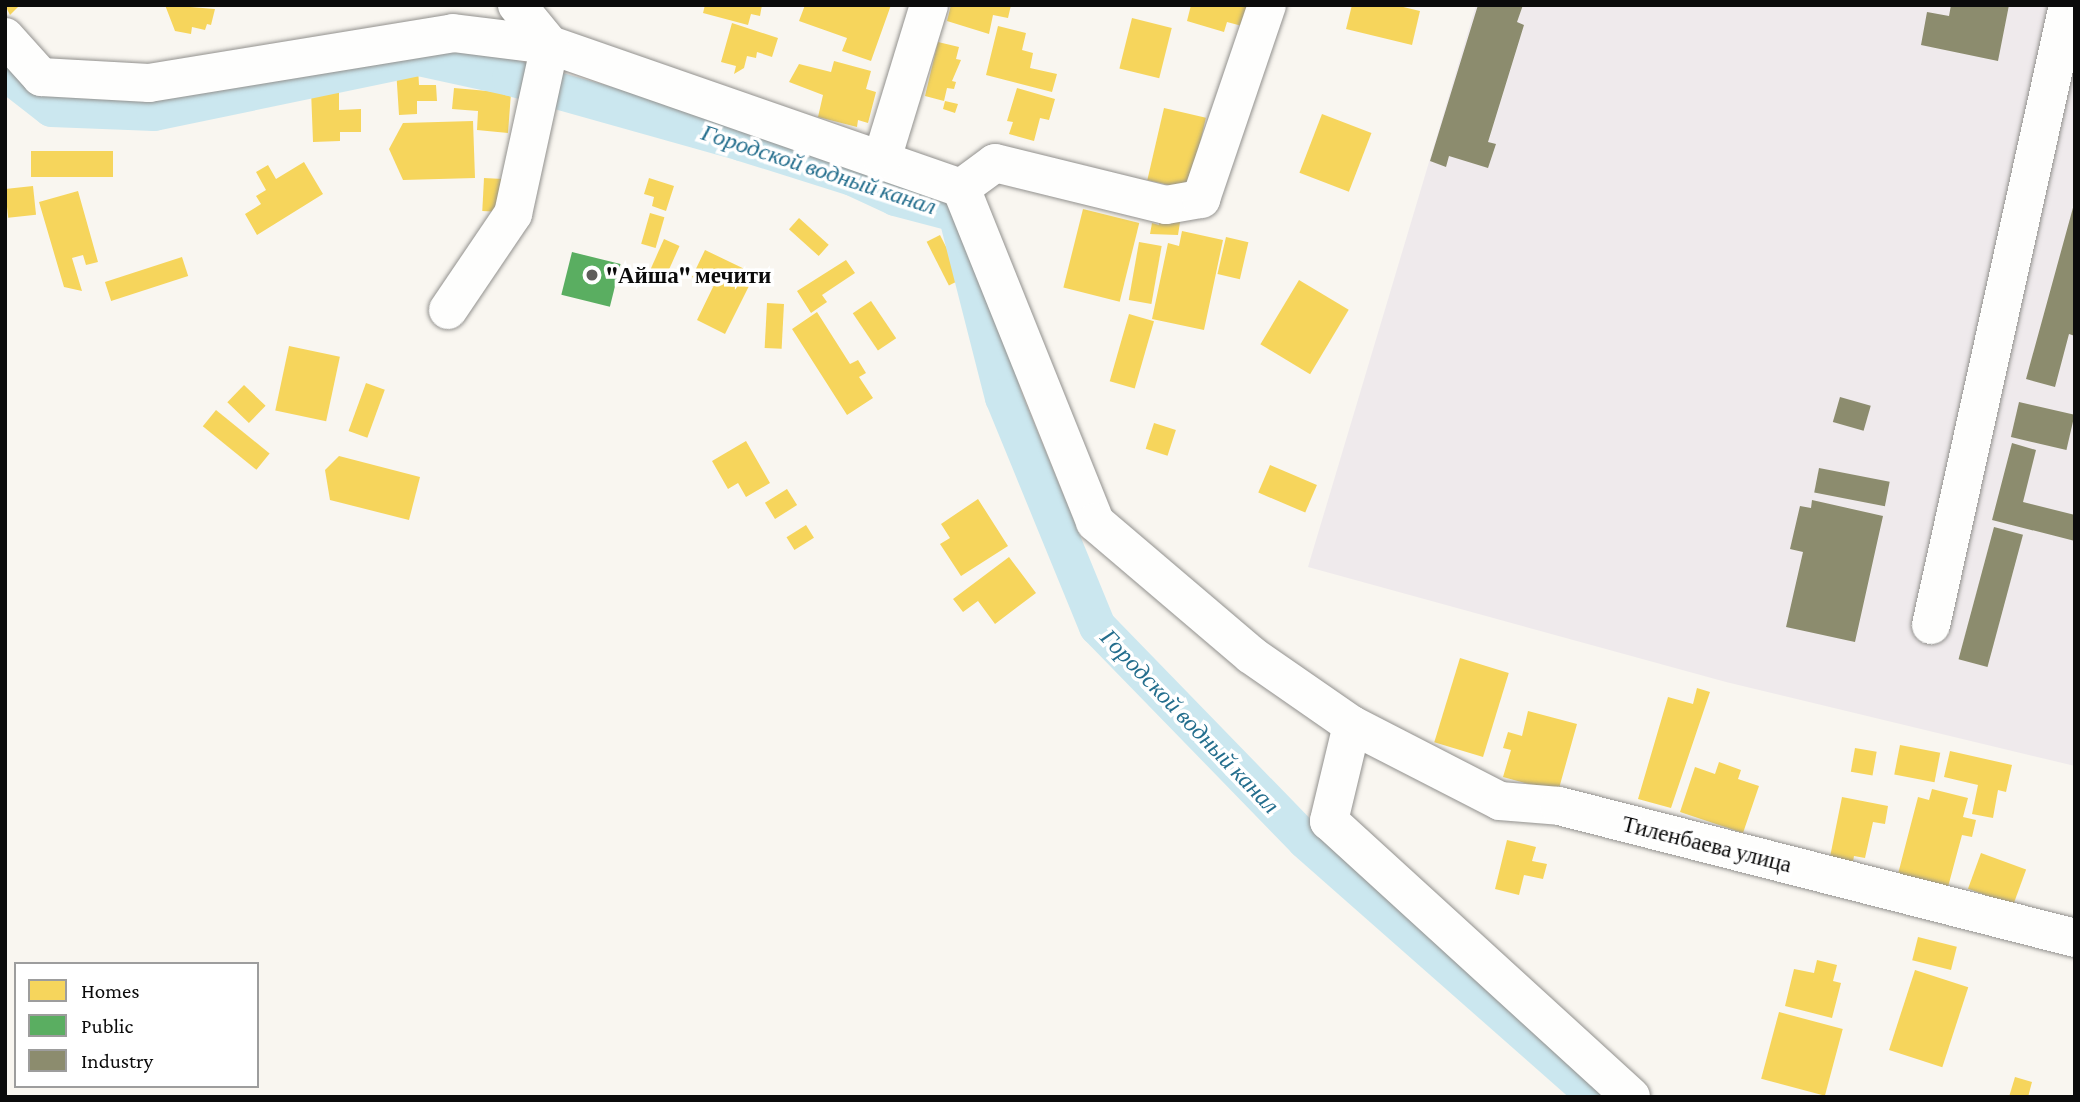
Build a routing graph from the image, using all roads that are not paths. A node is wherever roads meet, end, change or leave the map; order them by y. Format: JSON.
{"nodes":[{"id":1,"x":517,"y":5,"type":"edge"},
{"id":2,"x":929,"y":5,"type":"edge"},
{"id":3,"x":1267,"y":5,"type":"edge"},
{"id":4,"x":2067,"y":5,"type":"edge"},
{"id":5,"x":5,"y":37,"type":"edge"},
{"id":6,"x":550,"y":45,"type":"junction"},
{"id":7,"x":882,"y":159,"type":"junction"},
{"id":8,"x":961,"y":188,"type":"junction"},
{"id":9,"x":448,"y":310,"type":"dead end"},
{"id":10,"x":1931,"y":625,"type":"dead end"},
{"id":11,"x":1352,"y":725,"type":"junction"},
{"id":12,"x":2075,"y":938,"type":"edge"},
{"id":13,"x":1631,"y":1097,"type":"edge"}],
"edges":[{"from":1,"to":6,"type":"street"},
{"from":2,"to":7,"type":"street"},
{"from":3,"to":8,"type":"street"},
{"from":4,"to":10,"type":"street"},
{"from":5,"to":6,"type":"street"},
{"from":6,"to":7,"type":"street"},
{"from":6,"to":9,"type":"street"},
{"from":7,"to":8,"type":"street"},
{"from":8,"to":11,"type":"street","name":"Тиленбаева улица"},
{"from":11,"to":12,"type":"street","name":"Тиленбаева улица"},
{"from":11,"to":13,"type":"street"}]}
